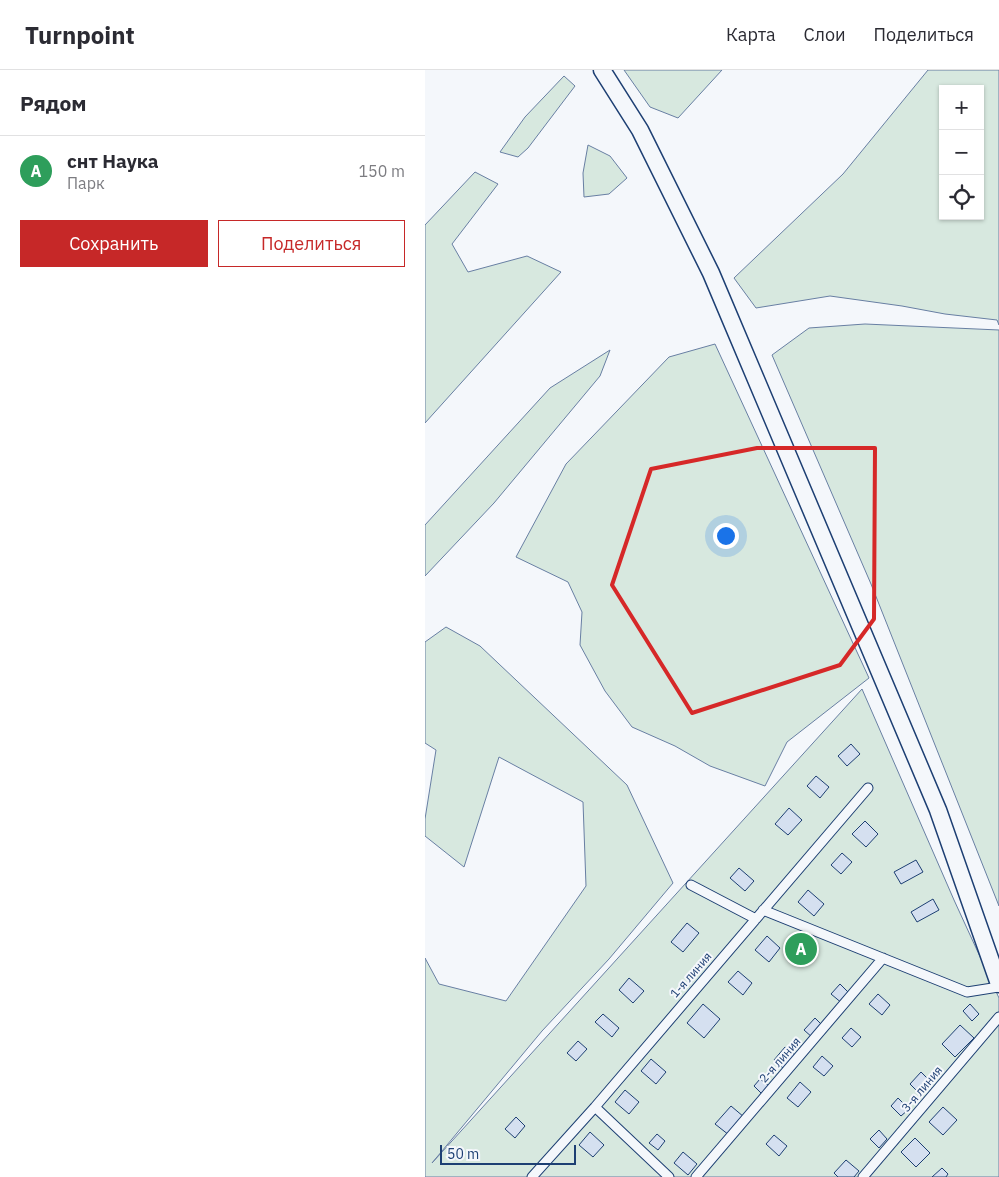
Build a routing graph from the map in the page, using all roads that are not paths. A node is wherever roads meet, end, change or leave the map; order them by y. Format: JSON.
{"nodes":[{"id":1,"x":602,"y":70,"type":"edge"},
{"id":2,"x":868,"y":788,"type":"dead end"},
{"id":3,"x":691,"y":885,"type":"dead end"},
{"id":4,"x":763,"y":910,"type":"junction"},
{"id":5,"x":756,"y":919,"type":"junction"},
{"id":6,"x":883,"y":958,"type":"junction"},
{"id":7,"x":999,"y":986,"type":"edge"},
{"id":8,"x":999,"y":1017,"type":"edge"},
{"id":9,"x":595,"y":1107,"type":"junction"},
{"id":10,"x":532,"y":1177,"type":"edge"},
{"id":11,"x":669,"y":1177,"type":"edge"},
{"id":12,"x":696,"y":1177,"type":"edge"},
{"id":13,"x":863,"y":1177,"type":"edge"}],
"edges":[{"from":1,"to":7,"type":"street"},
{"from":2,"to":4,"type":"lane","name":"1-я линия"},
{"from":3,"to":5,"type":"lane"},
{"from":4,"to":5,"type":"lane","name":"1-я линия"},
{"from":4,"to":6,"type":"lane"},
{"from":5,"to":9,"type":"lane","name":"1-я линия"},
{"from":6,"to":7,"type":"lane"},
{"from":6,"to":12,"type":"lane","name":"2-я линия"},
{"from":8,"to":13,"type":"lane","name":"3-я линия"},
{"from":9,"to":10,"type":"lane","name":"1-я линия"},
{"from":9,"to":11,"type":"lane"}]}
